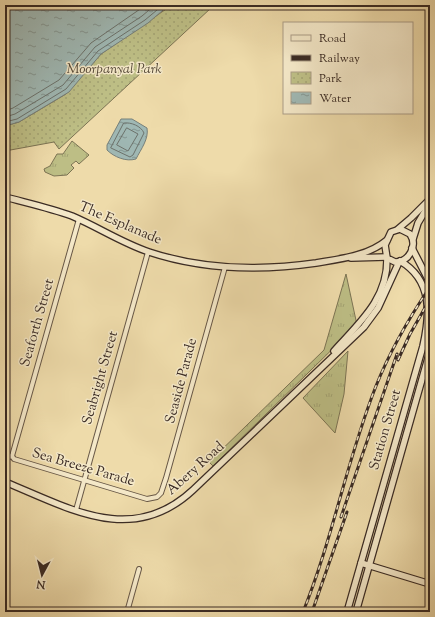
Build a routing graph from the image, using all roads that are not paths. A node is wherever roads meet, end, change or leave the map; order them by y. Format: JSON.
{"nodes":[{"id":1,"x":5,"y":197,"type":"edge"},
{"id":2,"x":430,"y":199,"type":"edge"},
{"id":3,"x":430,"y":203,"type":"edge"},
{"id":4,"x":79,"y":219,"type":"junction"},
{"id":5,"x":397,"y":229,"type":"junction"},
{"id":6,"x":413,"y":239,"type":"junction"},
{"id":7,"x":387,"y":240,"type":"junction"},
{"id":8,"x":412,"y":248,"type":"junction"},
{"id":9,"x":148,"y":252,"type":"junction"},
{"id":10,"x":345,"y":258,"type":"junction"},
{"id":11,"x":387,"y":258,"type":"junction"},
{"id":12,"x":400,"y":262,"type":"junction"},
{"id":13,"x":225,"y":267,"type":"junction"},
{"id":14,"x":430,"y":283,"type":"edge"},
{"id":15,"x":430,"y":308,"type":"edge"},
{"id":16,"x":430,"y":351,"type":"edge"},
{"id":17,"x":328,"y":359,"type":"junction"},
{"id":18,"x":12,"y":456,"type":"junction"},
{"id":19,"x":5,"y":458,"type":"edge"},
{"id":20,"x":84,"y":480,"type":"junction"},
{"id":21,"x":5,"y":482,"type":"edge"},
{"id":22,"x":156,"y":498,"type":"joint"},
{"id":23,"x":76,"y":510,"type":"junction"},
{"id":24,"x":361,"y":563,"type":"junction"},
{"id":25,"x":369,"y":566,"type":"junction"},
{"id":26,"x":139,"y":569,"type":"dead end"},
{"id":27,"x":430,"y":584,"type":"edge"},
{"id":28,"x":127,"y":612,"type":"edge"},
{"id":29,"x":347,"y":612,"type":"edge"},
{"id":30,"x":356,"y":612,"type":"edge"}],
"edges":[{"from":1,"to":4,"type":"main road","name":"The Esplanade"},
{"from":2,"to":5,"type":"main road"},
{"from":3,"to":6,"type":"main road"},
{"from":4,"to":9,"type":"main road","name":"The Esplanade"},
{"from":4,"to":18,"type":"street","name":"Seaforth Street"},
{"from":5,"to":6,"type":"main road"},
{"from":5,"to":7,"type":"main road"},
{"from":6,"to":8,"type":"main road"},
{"from":7,"to":10,"type":"main road","name":"The Esplanade"},
{"from":7,"to":11,"type":"main road"},
{"from":8,"to":12,"type":"main road"},
{"from":8,"to":14,"type":"main road"},
{"from":9,"to":13,"type":"main road","name":"The Esplanade"},
{"from":9,"to":20,"type":"street","name":"Seabright Street"},
{"from":10,"to":11,"type":"main road","name":"The Esplanade"},
{"from":10,"to":13,"type":"main road","name":"The Esplanade"},
{"from":11,"to":12,"type":"main road"},
{"from":11,"to":17,"type":"main road","name":"Abery Road"},
{"from":12,"to":15,"type":"main road","name":"Station Street"},
{"from":12,"to":17,"type":"main road","name":"Abery Road"},
{"from":13,"to":22,"type":"street","name":"Seaside Parade"},
{"from":15,"to":24,"type":"main road","name":"Station Street"},
{"from":16,"to":25,"type":"main road","name":"Station Street"},
{"from":17,"to":23,"type":"main road","name":"Abery Road"},
{"from":18,"to":19,"type":"street","name":"Sea Breeze Parade"},
{"from":18,"to":20,"type":"street","name":"Sea Breeze Parade"},
{"from":20,"to":22,"type":"street","name":"Sea Breeze Parade"},
{"from":20,"to":23,"type":"street","name":"Seabright Street"},
{"from":21,"to":23,"type":"main road","name":"Abery Road"},
{"from":24,"to":25,"type":"main road"},
{"from":24,"to":29,"type":"main road","name":"Station Street"},
{"from":25,"to":27,"type":"main road"},
{"from":25,"to":30,"type":"main road","name":"Station Street"},
{"from":26,"to":28,"type":"street"}]}
